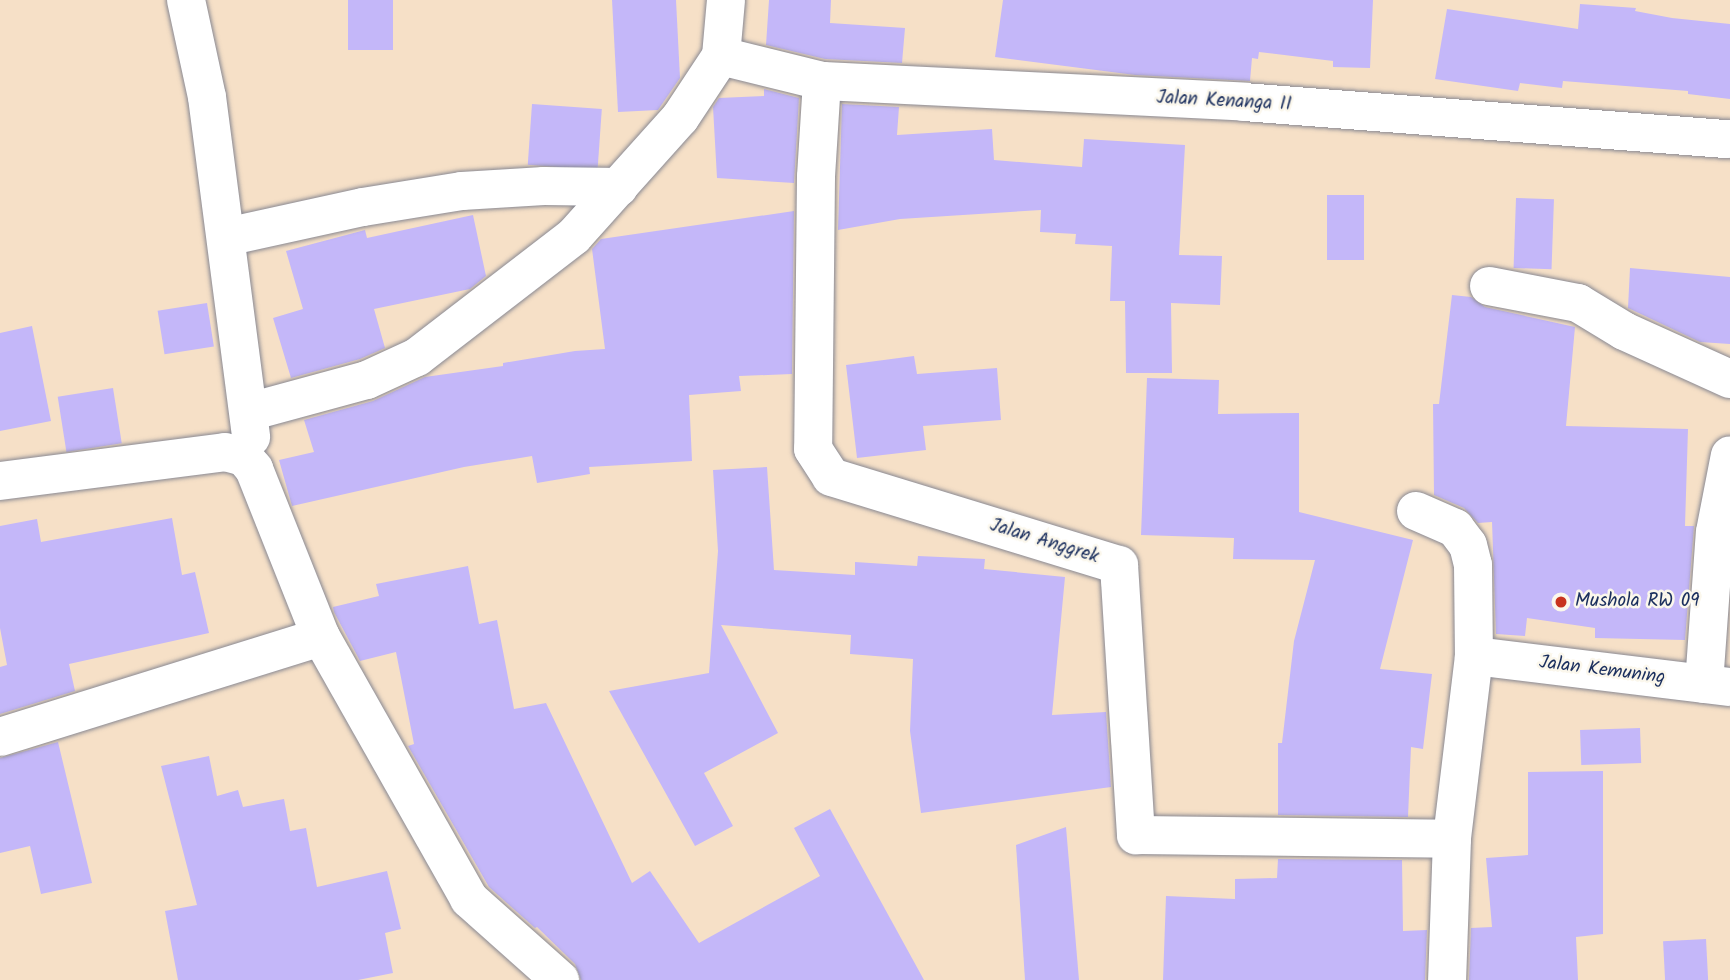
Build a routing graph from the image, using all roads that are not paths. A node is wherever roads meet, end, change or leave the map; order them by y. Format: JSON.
{"nodes":[{"id":1,"x":186,"y":0,"type":"edge"},
{"id":2,"x":726,"y":0,"type":"edge"},
{"id":3,"x":721,"y":57,"type":"junction"},
{"id":4,"x":822,"y":81,"type":"junction"},
{"id":5,"x":1730,"y":139,"type":"edge"},
{"id":6,"x":619,"y":187,"type":"junction"},
{"id":7,"x":226,"y":237,"type":"junction"},
{"id":8,"x":1489,"y":286,"type":"dead end"},
{"id":9,"x":1730,"y":379,"type":"edge"},
{"id":10,"x":249,"y":412,"type":"junction"},
{"id":11,"x":1730,"y":455,"type":"edge"},
{"id":12,"x":254,"y":470,"type":"junction"},
{"id":13,"x":0,"y":481,"type":"edge"},
{"id":14,"x":1416,"y":512,"type":"dead end"},
{"id":15,"x":321,"y":637,"type":"junction"},
{"id":16,"x":1474,"y":656,"type":"junction"},
{"id":17,"x":1717,"y":686,"type":"edge"},
{"id":18,"x":0,"y":737,"type":"edge"},
{"id":19,"x":1452,"y":839,"type":"junction"},
{"id":20,"x":560,"y":980,"type":"edge"},
{"id":21,"x":1447,"y":980,"type":"edge"}],
"edges":[{"from":1,"to":7,"type":"street"},
{"from":2,"to":3,"type":"street"},
{"from":3,"to":4,"type":"street","name":"Jalan Kenanga II"},
{"from":3,"to":6,"type":"street"},
{"from":4,"to":5,"type":"street","name":"Jalan Kenanga II"},
{"from":4,"to":19,"type":"street","name":"Jalan Anggrek"},
{"from":6,"to":7,"type":"street"},
{"from":6,"to":10,"type":"street"},
{"from":7,"to":10,"type":"street"},
{"from":8,"to":9,"type":"street"},
{"from":10,"to":12,"type":"street"},
{"from":11,"to":17,"type":"street"},
{"from":12,"to":13,"type":"street"},
{"from":12,"to":15,"type":"street"},
{"from":14,"to":16,"type":"street"},
{"from":15,"to":18,"type":"street"},
{"from":15,"to":20,"type":"street"},
{"from":16,"to":17,"type":"street","name":"Jalan Kemuning"},
{"from":16,"to":19,"type":"street"},
{"from":19,"to":21,"type":"street"}]}
